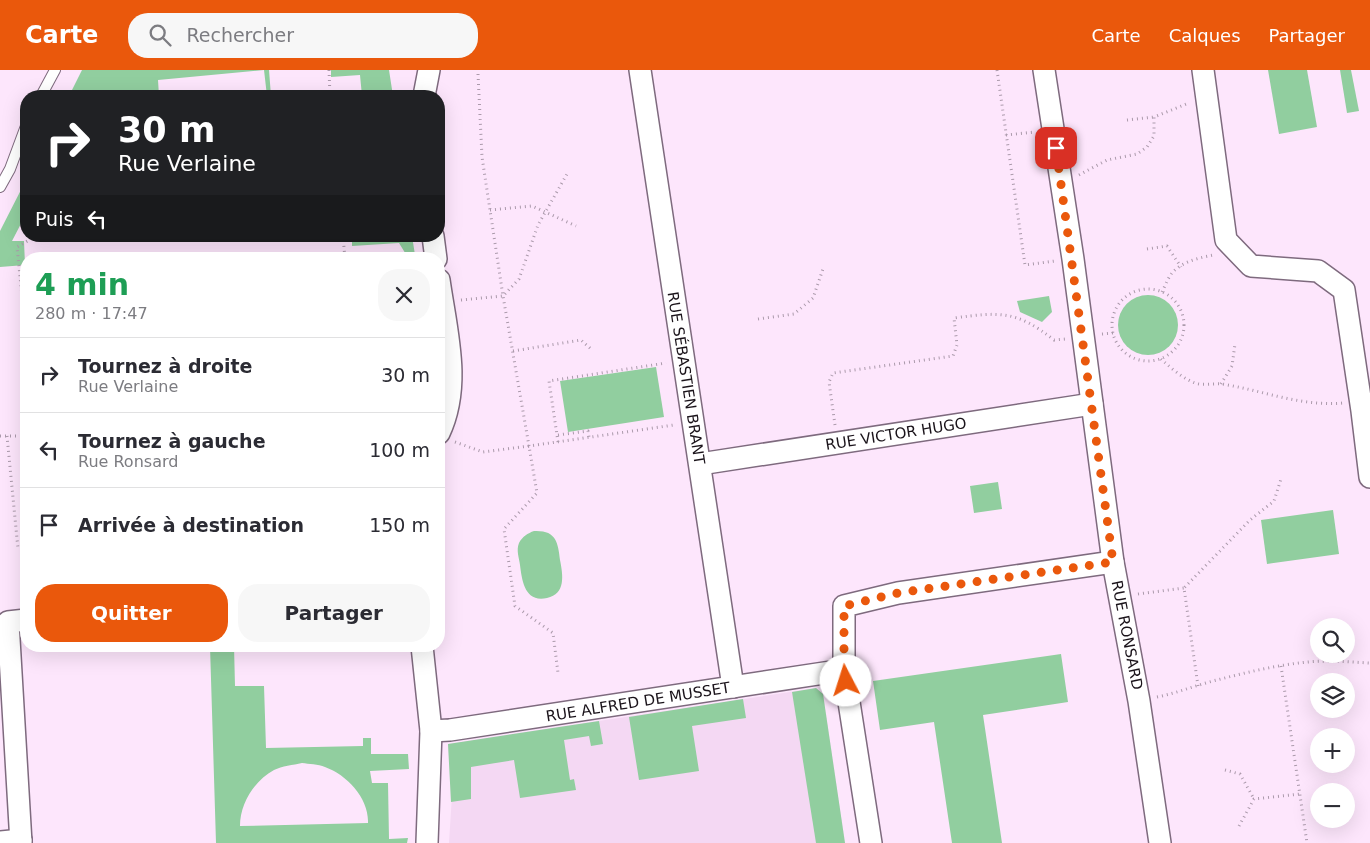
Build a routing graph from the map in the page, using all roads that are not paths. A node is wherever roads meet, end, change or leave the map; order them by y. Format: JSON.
{"nodes":[{"id":1,"x":55,"y":70,"type":"edge"},
{"id":2,"x":429,"y":70,"type":"edge"},
{"id":3,"x":640,"y":70,"type":"edge"},
{"id":4,"x":1044,"y":70,"type":"edge"},
{"id":5,"x":1203,"y":70,"type":"edge"},
{"id":6,"x":44,"y":90,"type":"edge"},
{"id":7,"x":425,"y":90,"type":"edge"},
{"id":8,"x":20,"y":142,"type":"edge"},
{"id":9,"x":0,"y":187,"type":"edge"},
{"id":10,"x":445,"y":321,"type":"edge"},
{"id":11,"x":1092,"y":404,"type":"junction"},
{"id":12,"x":445,"y":425,"type":"edge"},
{"id":13,"x":700,"y":464,"type":"junction"},
{"id":14,"x":1370,"y":477,"type":"edge"},
{"id":15,"x":1113,"y":562,"type":"junction"},
{"id":16,"x":17,"y":621,"type":"edge"},
{"id":17,"x":423,"y":652,"type":"edge"},
{"id":18,"x":844,"y":670,"type":"junction"},
{"id":19,"x":733,"y":687,"type":"junction"},
{"id":20,"x":432,"y":731,"type":"junction"},
{"id":21,"x":14,"y":841,"type":"edge"},
{"id":22,"x":427,"y":843,"type":"edge"},
{"id":23,"x":871,"y":843,"type":"edge"},
{"id":24,"x":1160,"y":843,"type":"edge"}],
"edges":[{"from":1,"to":6,"type":"lane"},
{"from":2,"to":7,"type":"street"},
{"from":3,"to":13,"type":"street","name":"RUE SÉBASTIEN BRANT"},
{"from":4,"to":11,"type":"street","name":"RUE RONSARD"},
{"from":5,"to":14,"type":"street"},
{"from":8,"to":9,"type":"lane"},
{"from":10,"to":12,"type":"street"},
{"from":11,"to":13,"type":"street","name":"RUE VICTOR HUGO"},
{"from":11,"to":15,"type":"street","name":"RUE RONSARD"},
{"from":13,"to":19,"type":"street","name":"RUE SÉBASTIEN BRANT"},
{"from":15,"to":18,"type":"street"},
{"from":15,"to":24,"type":"street","name":"RUE RONSARD"},
{"from":16,"to":21,"type":"street"},
{"from":17,"to":20,"type":"street"},
{"from":18,"to":19,"type":"street","name":"RUE ALFRED DE MUSSET"},
{"from":18,"to":23,"type":"street"},
{"from":19,"to":20,"type":"street","name":"RUE ALFRED DE MUSSET"},
{"from":20,"to":22,"type":"street"}]}
